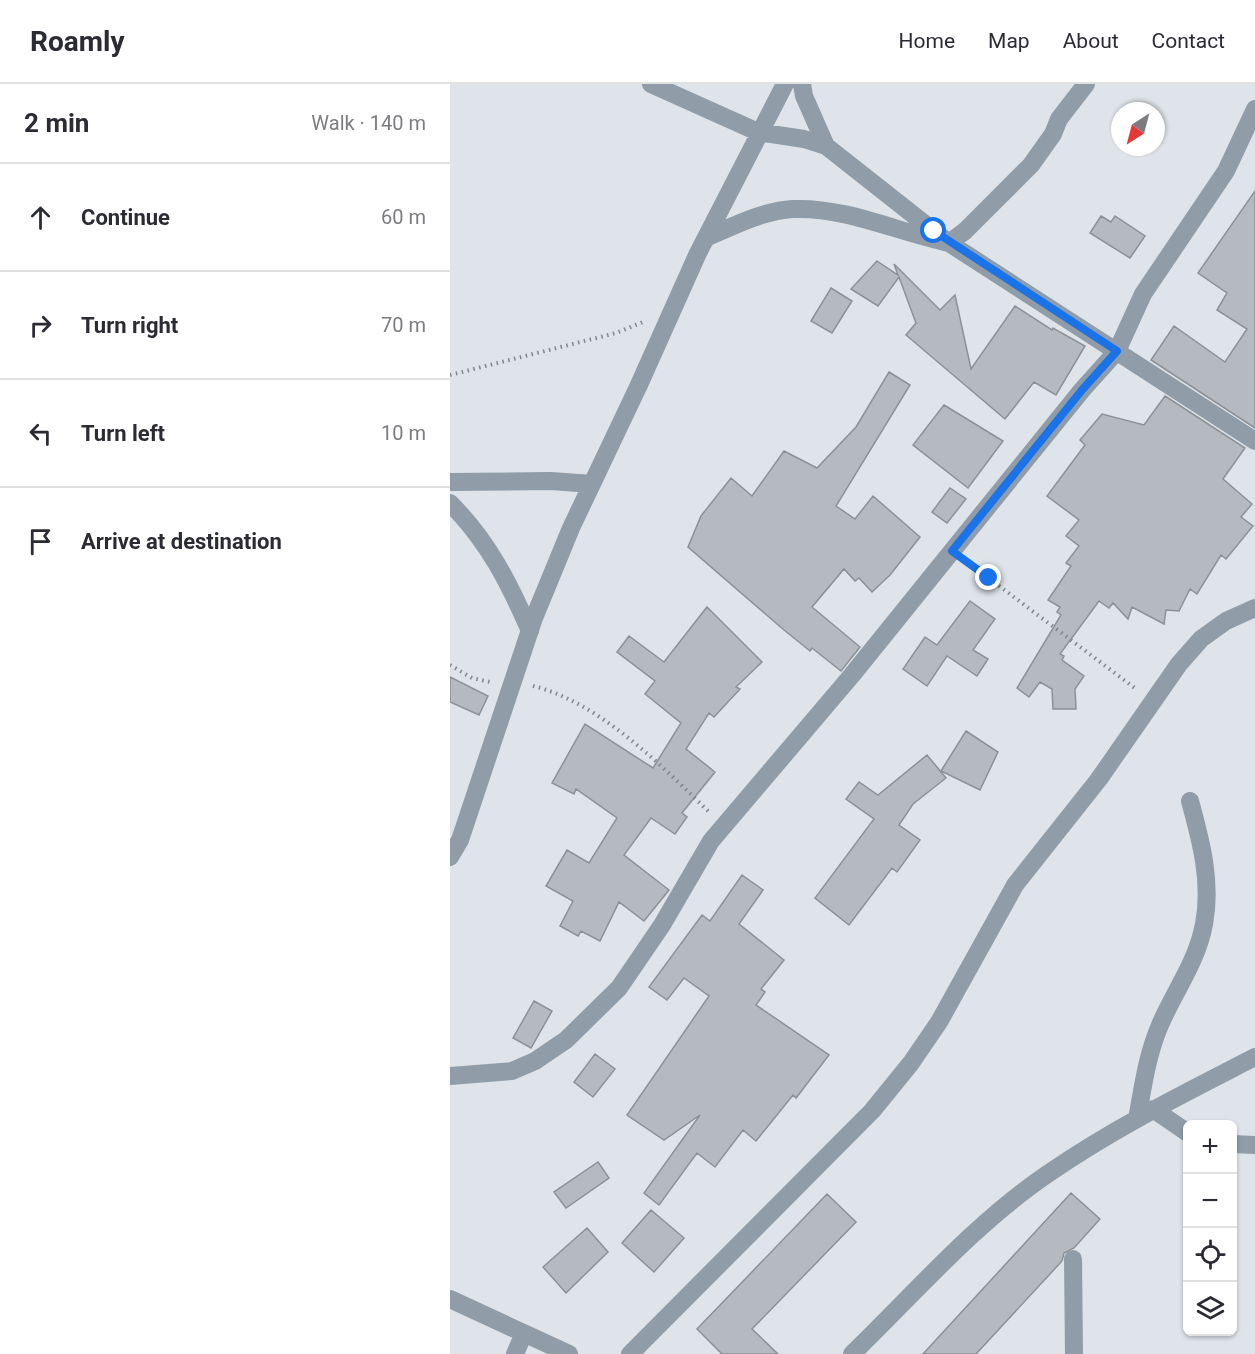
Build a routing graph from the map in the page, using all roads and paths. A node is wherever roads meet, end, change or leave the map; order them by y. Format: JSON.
{"nodes":[{"id":1,"x":651,"y":84,"type":"edge"},
{"id":2,"x":784,"y":84,"type":"edge"},
{"id":3,"x":802,"y":84,"type":"edge"},
{"id":4,"x":1086,"y":84,"type":"edge"},
{"id":5,"x":1255,"y":109,"type":"edge"},
{"id":6,"x":758,"y":132,"type":"junction"},
{"id":7,"x":826,"y":146,"type":"junction"},
{"id":8,"x":706,"y":238,"type":"junction"},
{"id":9,"x":949,"y":243,"type":"junction"},
{"id":10,"x":672,"y":311,"type":"junction"},
{"id":11,"x":1117,"y":351,"type":"junction"},
{"id":12,"x":450,"y":375,"type":"edge"},
{"id":13,"x":1255,"y":441,"type":"edge"},
{"id":14,"x":450,"y":482,"type":"edge"},
{"id":15,"x":592,"y":484,"type":"junction"},
{"id":16,"x":450,"y":504,"type":"edge"},
{"id":17,"x":952,"y":551,"type":"junction"},
{"id":18,"x":1255,"y":608,"type":"edge"},
{"id":19,"x":530,"y":631,"type":"junction"},
{"id":20,"x":450,"y":664,"type":"edge"},
{"id":21,"x":515,"y":682,"type":"junction"},
{"id":22,"x":1154,"y":702,"type":"junction"},
{"id":23,"x":1190,"y":801,"type":"dead end"},
{"id":24,"x":723,"y":826,"type":"junction"},
{"id":25,"x":450,"y":857,"type":"edge"},
{"id":26,"x":1255,"y":1057,"type":"edge"},
{"id":27,"x":450,"y":1076,"type":"edge"},
{"id":28,"x":1153,"y":1109,"type":"junction"},
{"id":29,"x":1137,"y":1119,"type":"junction"},
{"id":30,"x":1183,"y":1130,"type":"edge"},
{"id":31,"x":1237,"y":1144,"type":"edge"},
{"id":32,"x":1255,"y":1145,"type":"edge"},
{"id":33,"x":1073,"y":1259,"type":"dead end"},
{"id":34,"x":450,"y":1299,"type":"edge"},
{"id":35,"x":524,"y":1333,"type":"junction"},
{"id":36,"x":515,"y":1354,"type":"edge"},
{"id":37,"x":569,"y":1354,"type":"edge"},
{"id":38,"x":630,"y":1354,"type":"edge"},
{"id":39,"x":852,"y":1354,"type":"edge"},
{"id":40,"x":1074,"y":1354,"type":"edge"}],
"edges":[{"from":1,"to":6,"type":"street"},
{"from":2,"to":6,"type":"street"},
{"from":3,"to":7,"type":"street"},
{"from":4,"to":9,"type":"street"},
{"from":5,"to":11,"type":"street"},
{"from":6,"to":7,"type":"street"},
{"from":6,"to":8,"type":"street"},
{"from":7,"to":9,"type":"street"},
{"from":8,"to":9,"type":"street"},
{"from":8,"to":10,"type":"street"},
{"from":9,"to":11,"type":"street"},
{"from":10,"to":12,"type":"path"},
{"from":10,"to":15,"type":"street"},
{"from":11,"to":13,"type":"street"},
{"from":11,"to":17,"type":"street"},
{"from":14,"to":15,"type":"street"},
{"from":15,"to":19,"type":"street"},
{"from":16,"to":19,"type":"street"},
{"from":17,"to":22,"type":"path"},
{"from":17,"to":24,"type":"street"},
{"from":18,"to":22,"type":"street"},
{"from":19,"to":21,"type":"street"},
{"from":20,"to":21,"type":"path"},
{"from":21,"to":24,"type":"path"},
{"from":21,"to":25,"type":"street"},
{"from":22,"to":38,"type":"street"},
{"from":23,"to":29,"type":"street"},
{"from":24,"to":27,"type":"street"},
{"from":26,"to":28,"type":"street"},
{"from":28,"to":29,"type":"street"},
{"from":28,"to":30,"type":"street"},
{"from":29,"to":39,"type":"street"},
{"from":31,"to":32,"type":"street"},
{"from":33,"to":40,"type":"street"},
{"from":34,"to":35,"type":"street"},
{"from":35,"to":36,"type":"street"},
{"from":35,"to":37,"type":"street"}]}
